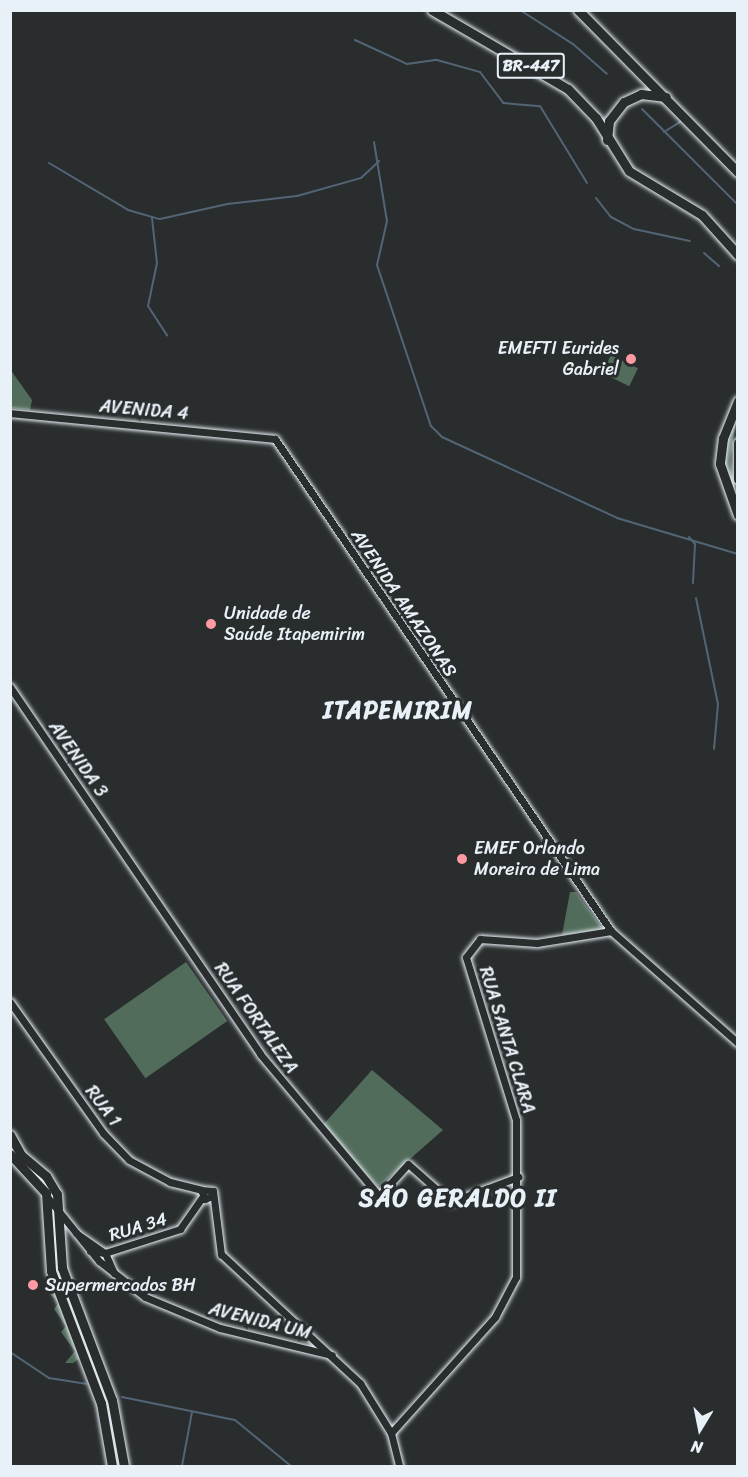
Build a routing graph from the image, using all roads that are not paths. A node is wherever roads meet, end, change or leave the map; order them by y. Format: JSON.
{"nodes":[{"id":1,"x":432,"y":10,"type":"edge"},
{"id":2,"x":578,"y":10,"type":"edge"},
{"id":3,"x":666,"y":97,"type":"junction"},
{"id":4,"x":608,"y":145,"type":"junction"},
{"id":5,"x":738,"y":172,"type":"edge"},
{"id":6,"x":738,"y":255,"type":"edge"},
{"id":7,"x":738,"y":401,"type":"edge"},
{"id":8,"x":10,"y":413,"type":"edge"},
{"id":9,"x":275,"y":439,"type":"joint"},
{"id":10,"x":738,"y":442,"type":"edge"},
{"id":11,"x":738,"y":479,"type":"edge"},
{"id":12,"x":738,"y":515,"type":"edge"},
{"id":13,"x":10,"y":687,"type":"edge"},
{"id":14,"x":122,"y":848,"type":"joint"},
{"id":15,"x":611,"y":932,"type":"junction"},
{"id":16,"x":10,"y":1002,"type":"edge"},
{"id":17,"x":738,"y":1043,"type":"edge"},
{"id":18,"x":10,"y":1135,"type":"edge"},
{"id":19,"x":10,"y":1154,"type":"edge"},
{"id":20,"x":518,"y":1177,"type":"junction"},
{"id":21,"x":46,"y":1193,"type":"junction"},
{"id":22,"x":201,"y":1194,"type":"junction"},
{"id":23,"x":212,"y":1196,"type":"junction"},
{"id":24,"x":59,"y":1218,"type":"junction"},
{"id":25,"x":74,"y":1232,"type":"junction"},
{"id":26,"x":88,"y":1250,"type":"junction"},
{"id":27,"x":105,"y":1253,"type":"junction"},
{"id":28,"x":117,"y":1278,"type":"junction"},
{"id":29,"x":334,"y":1356,"type":"junction"},
{"id":30,"x":391,"y":1433,"type":"junction"},
{"id":31,"x":112,"y":1467,"type":"edge"},
{"id":32,"x":124,"y":1467,"type":"edge"},
{"id":33,"x":399,"y":1467,"type":"edge"}],
"edges":[{"from":1,"to":4,"type":"main road","number":"BR-447"},
{"from":2,"to":3,"type":"main road"},
{"from":3,"to":4,"type":"main road"},
{"from":3,"to":5,"type":"main road"},
{"from":4,"to":6,"type":"main road","number":"BR-447"},
{"from":7,"to":12,"type":"main road"},
{"from":8,"to":9,"type":"street","name":"AVENIDA 4"},
{"from":9,"to":15,"type":"street","name":"AVENIDA AMAZONAS"},
{"from":10,"to":11,"type":"main road"},
{"from":13,"to":14,"type":"street","name":"AVENIDA 3"},
{"from":14,"to":20,"type":"street","name":"RUA FORTALEZA"},
{"from":15,"to":17,"type":"street","name":"AVENIDA AMAZONAS"},
{"from":15,"to":20,"type":"street","name":"RUA SANTA CLARA"},
{"from":16,"to":22,"type":"street","name":"RUA 1"},
{"from":18,"to":24,"type":"main road"},
{"from":19,"to":21,"type":"main road"},
{"from":20,"to":30,"type":"street","name":"RUA SANTA CLARA"},
{"from":21,"to":24,"type":"street","name":"AVENIDA UM"},
{"from":21,"to":31,"type":"main road"},
{"from":22,"to":23,"type":"street"},
{"from":22,"to":23,"type":"street"},
{"from":22,"to":27,"type":"street","name":"RUA 34"},
{"from":23,"to":29,"type":"street"},
{"from":24,"to":25,"type":"street","name":"AVENIDA UM"},
{"from":24,"to":32,"type":"main road"},
{"from":25,"to":26,"type":"street","name":"AVENIDA UM"},
{"from":25,"to":27,"type":"street","name":"AVENIDA UM"},
{"from":26,"to":27,"type":"street"},
{"from":26,"to":28,"type":"street","name":"AVENIDA UM"},
{"from":27,"to":28,"type":"street"},
{"from":28,"to":29,"type":"street","name":"AVENIDA UM"},
{"from":29,"to":30,"type":"street"},
{"from":30,"to":33,"type":"street"}]}
